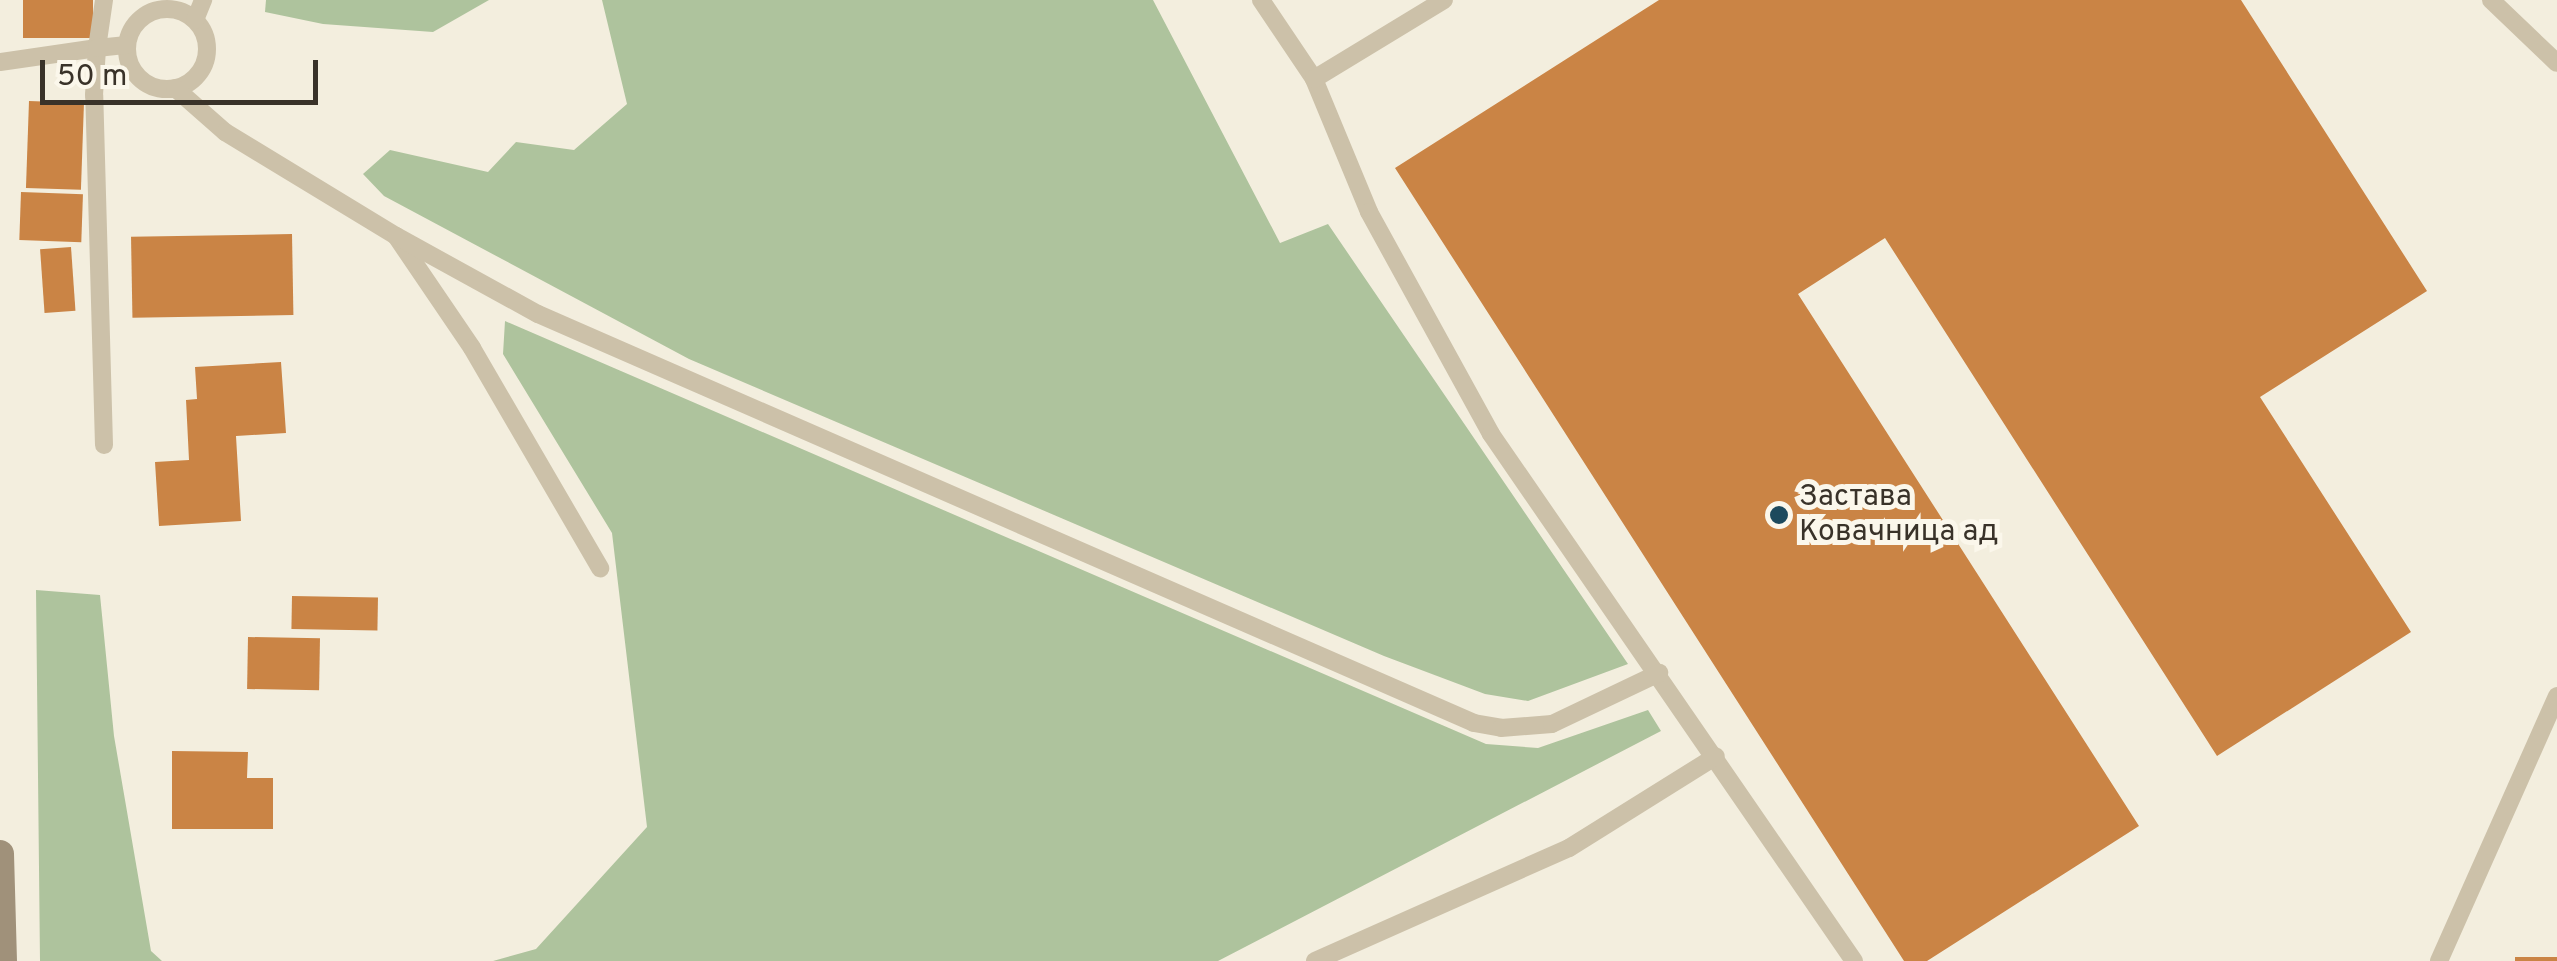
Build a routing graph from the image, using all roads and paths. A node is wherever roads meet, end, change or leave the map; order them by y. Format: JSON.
{"nodes":[{"id":1,"x":104,"y":0,"type":"edge"},
{"id":2,"x":203,"y":0,"type":"edge"},
{"id":3,"x":1261,"y":0,"type":"edge"},
{"id":4,"x":1444,"y":0,"type":"edge"},
{"id":5,"x":2491,"y":0,"type":"edge"},
{"id":6,"x":195,"y":20,"type":"junction"},
{"id":7,"x":127,"y":45,"type":"junction"},
{"id":8,"x":97,"y":48,"type":"junction"},
{"id":9,"x":0,"y":62,"type":"edge"},
{"id":10,"x":2557,"y":63,"type":"edge"},
{"id":11,"x":1314,"y":79,"type":"junction"},
{"id":12,"x":175,"y":88,"type":"junction"},
{"id":13,"x":396,"y":236,"type":"junction"},
{"id":14,"x":104,"y":445,"type":"dead end"},
{"id":15,"x":600,"y":568,"type":"dead end"},
{"id":16,"x":1658,"y":674,"type":"junction"},
{"id":17,"x":2557,"y":696,"type":"edge"},
{"id":18,"x":1716,"y":756,"type":"junction"},
{"id":19,"x":0,"y":854,"type":"edge"},
{"id":20,"x":3,"y":961,"type":"edge"},
{"id":21,"x":1314,"y":961,"type":"edge"},
{"id":22,"x":1854,"y":961,"type":"edge"},
{"id":23,"x":2439,"y":961,"type":"edge"}],
"edges":[{"from":1,"to":8,"type":"lane"},
{"from":2,"to":6,"type":"lane"},
{"from":3,"to":11,"type":"lane"},
{"from":4,"to":11,"type":"lane"},
{"from":5,"to":10,"type":"lane"},
{"from":6,"to":7,"type":"lane"},
{"from":6,"to":12,"type":"lane"},
{"from":7,"to":8,"type":"lane"},
{"from":7,"to":12,"type":"lane"},
{"from":8,"to":9,"type":"lane"},
{"from":8,"to":14,"type":"lane"},
{"from":11,"to":16,"type":"lane"},
{"from":12,"to":13,"type":"lane"},
{"from":13,"to":15,"type":"lane"},
{"from":13,"to":16,"type":"lane"},
{"from":16,"to":18,"type":"lane"},
{"from":17,"to":23,"type":"lane"},
{"from":18,"to":21,"type":"lane"},
{"from":18,"to":22,"type":"lane"},
{"from":19,"to":20,"type":"main road"}]}
